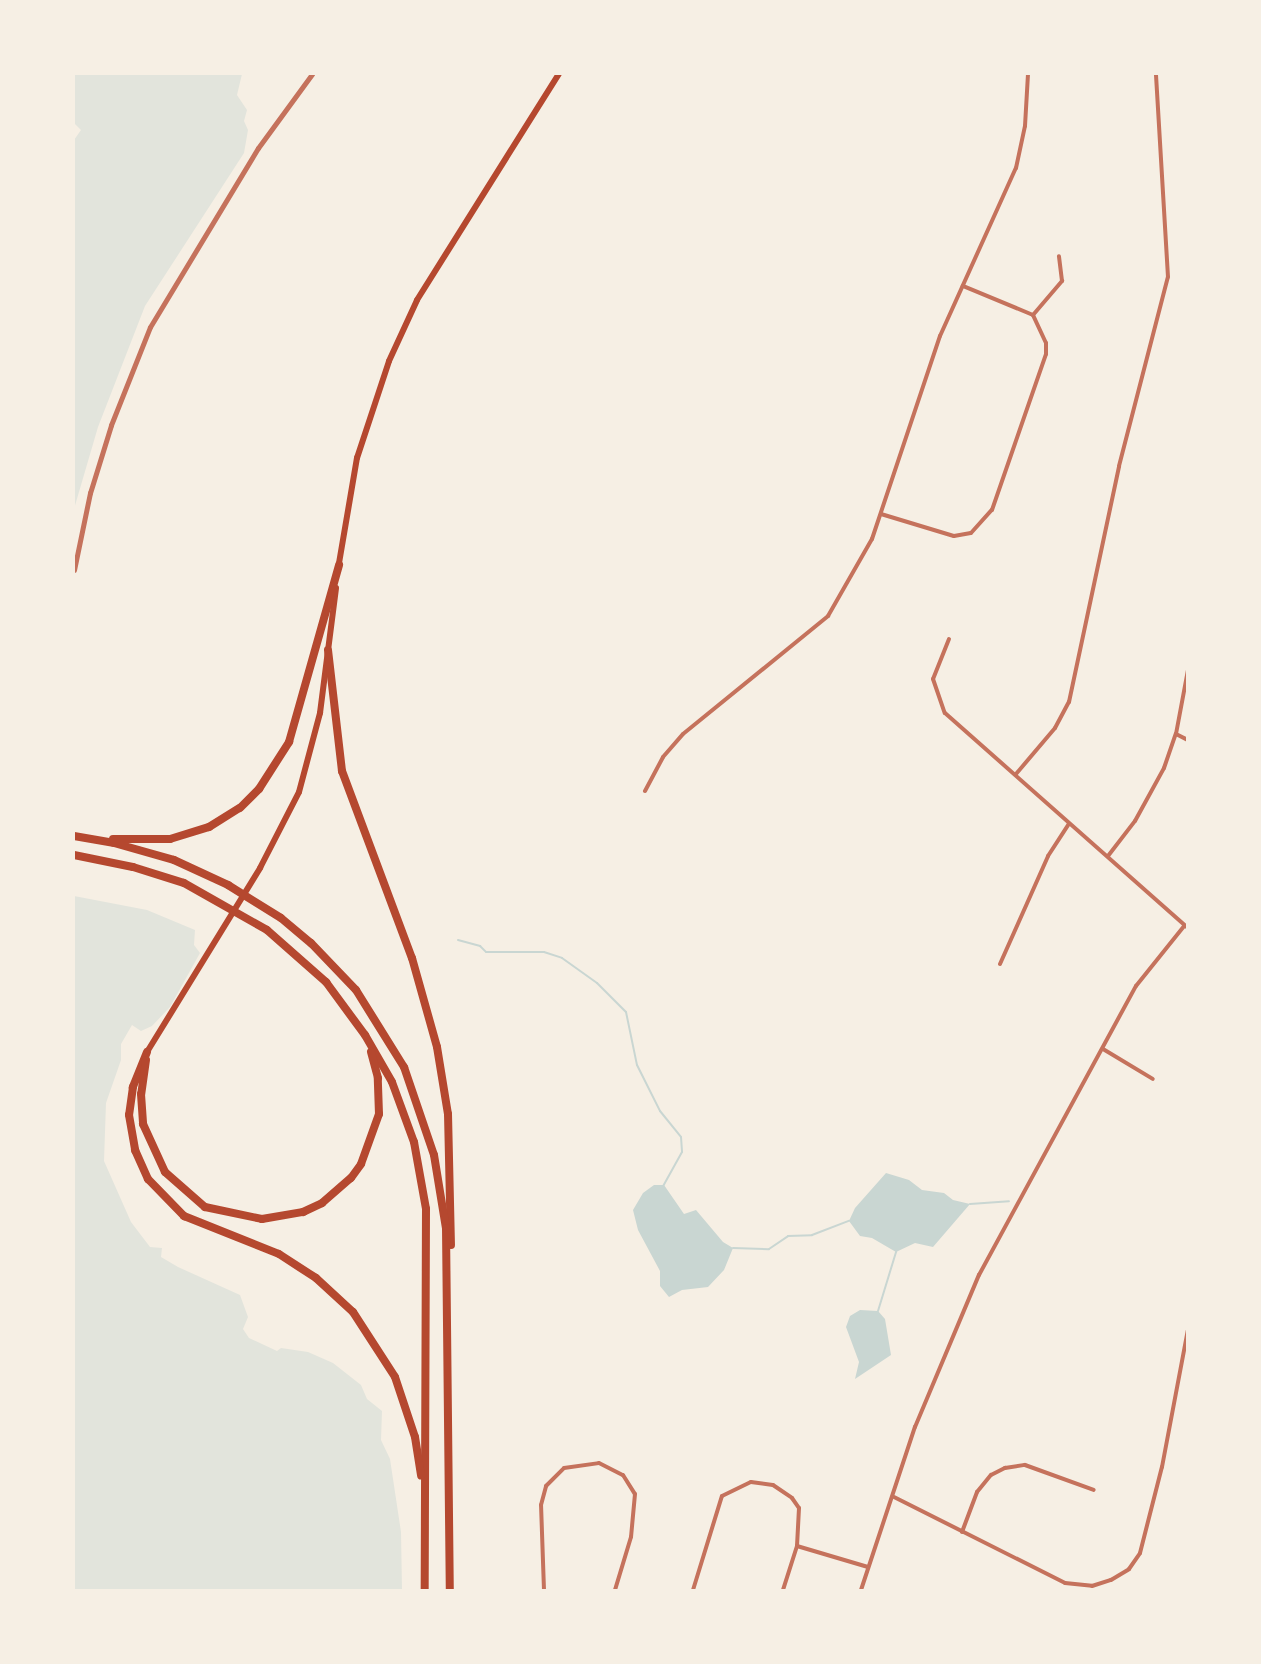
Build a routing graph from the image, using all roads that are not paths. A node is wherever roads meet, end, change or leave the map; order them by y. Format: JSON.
{"nodes":[{"id":1,"x":312,"y":74,"type":"edge"},
{"id":2,"x":559,"y":74,"type":"edge"},
{"id":3,"x":1028,"y":74,"type":"edge"},
{"id":4,"x":1156,"y":74,"type":"edge"},
{"id":5,"x":1059,"y":256,"type":"dead end"},
{"id":6,"x":963,"y":286,"type":"junction"},
{"id":7,"x":1033,"y":315,"type":"junction"},
{"id":8,"x":882,"y":514,"type":"junction"},
{"id":9,"x":339,"y":566,"type":"junction"},
{"id":10,"x":74,"y":570,"type":"edge"},
{"id":11,"x":949,"y":639,"type":"dead end"},
{"id":12,"x":328,"y":650,"type":"junction"},
{"id":13,"x":1188,"y":670,"type":"edge"},
{"id":14,"x":1176,"y":734,"type":"junction"},
{"id":15,"x":1188,"y":740,"type":"edge"},
{"id":16,"x":1016,"y":774,"type":"junction"},
{"id":17,"x":645,"y":791,"type":"dead end"},
{"id":18,"x":1069,"y":824,"type":"junction"},
{"id":19,"x":74,"y":836,"type":"edge"},
{"id":20,"x":83,"y":837,"type":"junction"},
{"id":21,"x":74,"y":855,"type":"edge"},
{"id":22,"x":1107,"y":856,"type":"junction"},
{"id":23,"x":1186,"y":927,"type":"edge"},
{"id":24,"x":1000,"y":964,"type":"dead end"},
{"id":25,"x":365,"y":1035,"type":"junction"},
{"id":26,"x":1103,"y":1049,"type":"junction"},
{"id":27,"x":147,"y":1052,"type":"junction"},
{"id":28,"x":1153,"y":1079,"type":"dead end"},
{"id":29,"x":449,"y":1282,"type":"junction"},
{"id":30,"x":1188,"y":1330,"type":"edge"},
{"id":31,"x":1094,"y":1490,"type":"dead end"},
{"id":32,"x":894,"y":1497,"type":"junction"},
{"id":33,"x":425,"y":1498,"type":"junction"},
{"id":34,"x":962,"y":1532,"type":"junction"},
{"id":35,"x":797,"y":1546,"type":"junction"},
{"id":36,"x":868,"y":1567,"type":"junction"},
{"id":37,"x":425,"y":1590,"type":"edge"},
{"id":38,"x":450,"y":1590,"type":"edge"},
{"id":39,"x":544,"y":1590,"type":"edge"},
{"id":40,"x":615,"y":1590,"type":"edge"},
{"id":41,"x":693,"y":1590,"type":"edge"},
{"id":42,"x":783,"y":1590,"type":"edge"},
{"id":43,"x":861,"y":1590,"type":"edge"}],
"edges":[{"from":1,"to":10,"type":"street"},
{"from":2,"to":9,"type":"main road"},
{"from":3,"to":6,"type":"street"},
{"from":4,"to":16,"type":"street"},
{"from":5,"to":7,"type":"street"},
{"from":6,"to":7,"type":"street"},
{"from":6,"to":8,"type":"street"},
{"from":7,"to":8,"type":"street"},
{"from":8,"to":17,"type":"street"},
{"from":9,"to":12,"type":"main road"},
{"from":9,"to":20,"type":"highway"},
{"from":11,"to":16,"type":"street"},
{"from":12,"to":27,"type":"main road"},
{"from":12,"to":29,"type":"highway"},
{"from":13,"to":14,"type":"street"},
{"from":14,"to":15,"type":"street"},
{"from":14,"to":22,"type":"street"},
{"from":16,"to":18,"type":"street"},
{"from":18,"to":22,"type":"street"},
{"from":18,"to":24,"type":"street"},
{"from":19,"to":20,"type":"highway"},
{"from":20,"to":29,"type":"highway"},
{"from":21,"to":25,"type":"highway"},
{"from":22,"to":23,"type":"street"},
{"from":23,"to":26,"type":"street"},
{"from":25,"to":27,"type":"highway"},
{"from":25,"to":33,"type":"highway"},
{"from":26,"to":28,"type":"street"},
{"from":26,"to":32,"type":"street"},
{"from":27,"to":33,"type":"highway"},
{"from":29,"to":38,"type":"highway"},
{"from":30,"to":34,"type":"street"},
{"from":31,"to":34,"type":"street"},
{"from":32,"to":34,"type":"street"},
{"from":32,"to":36,"type":"street"},
{"from":33,"to":37,"type":"highway"},
{"from":35,"to":36,"type":"street"},
{"from":35,"to":41,"type":"street"},
{"from":35,"to":42,"type":"street"},
{"from":36,"to":43,"type":"street"},
{"from":39,"to":40,"type":"street"}]}
